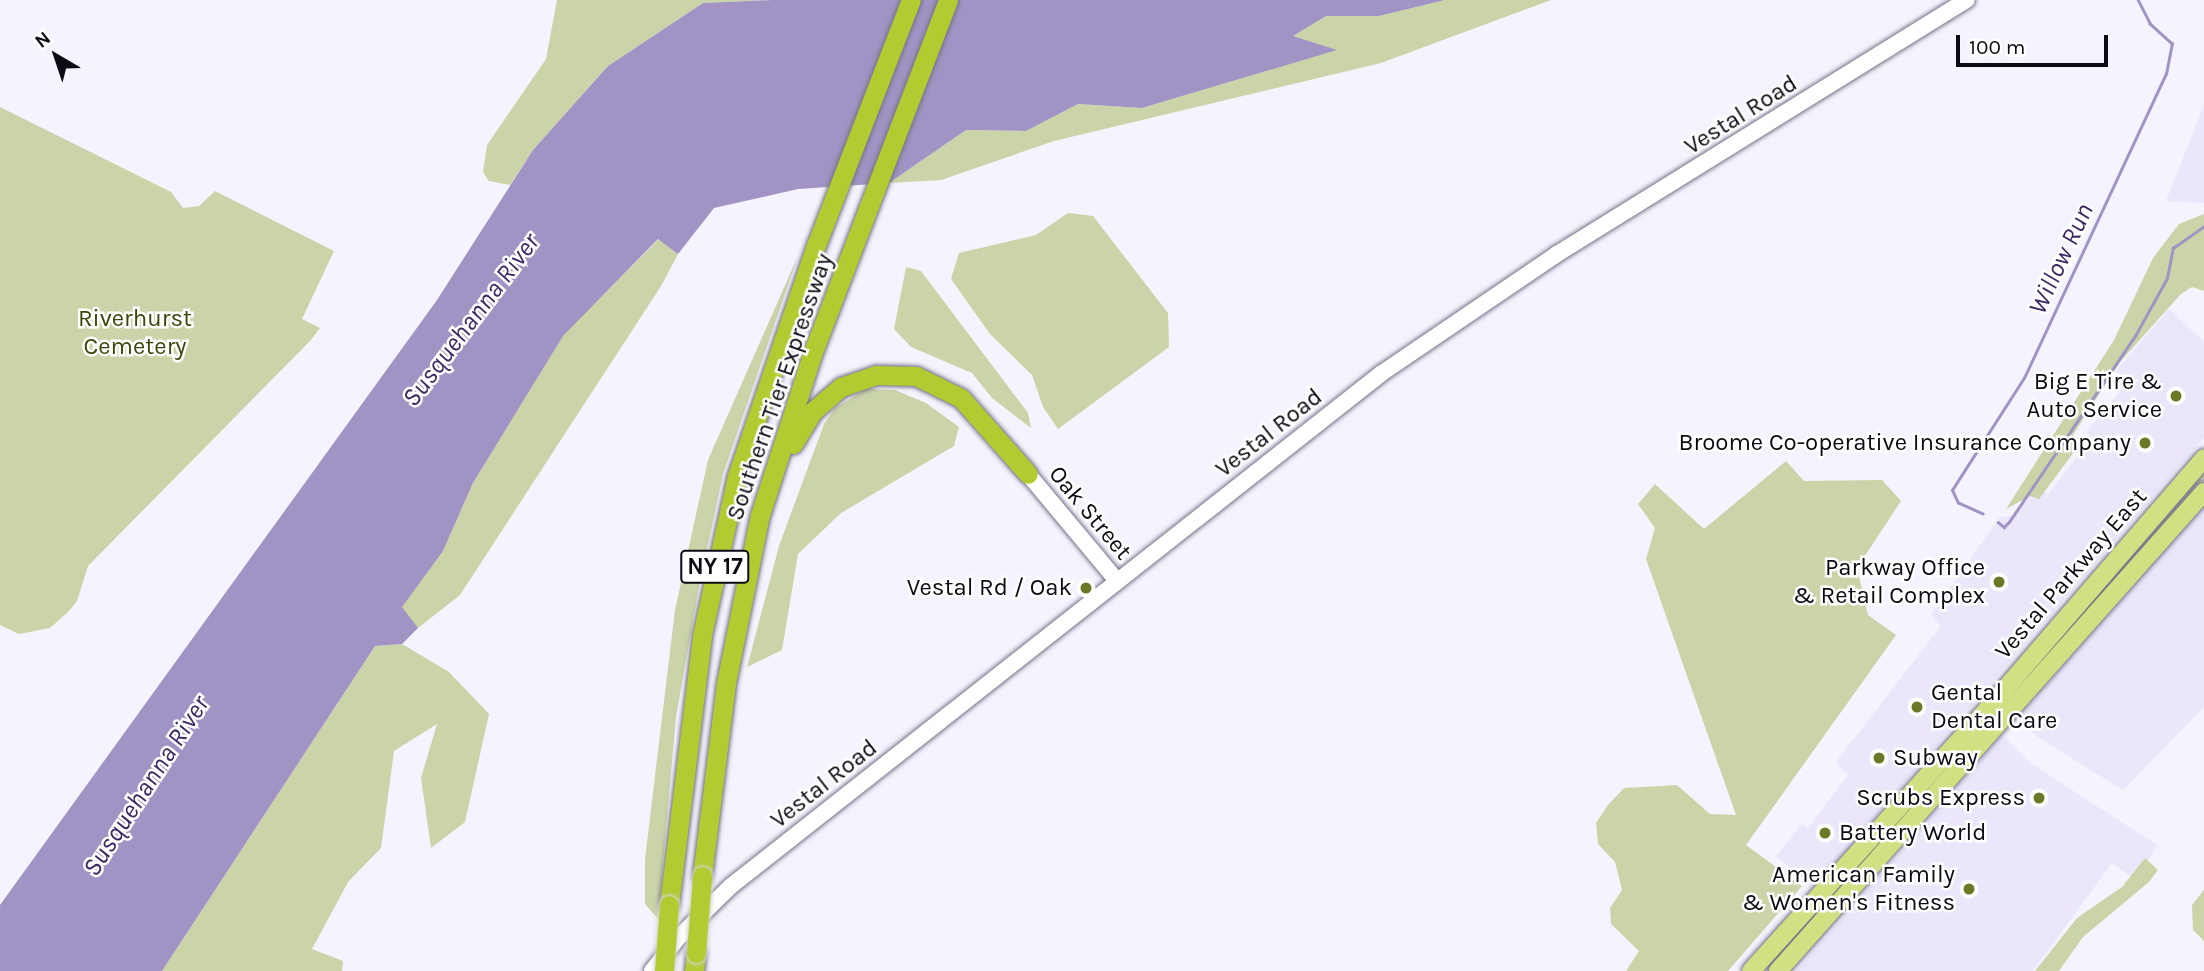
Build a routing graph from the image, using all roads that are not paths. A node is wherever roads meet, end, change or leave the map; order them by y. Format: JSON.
{"nodes":[{"id":1,"x":911,"y":0,"type":"edge"},
{"id":2,"x":948,"y":0,"type":"edge"},
{"id":3,"x":1967,"y":0,"type":"edge"},
{"id":4,"x":2204,"y":458,"type":"edge"},
{"id":5,"x":1028,"y":474,"type":"joint"},
{"id":6,"x":2204,"y":492,"type":"edge"},
{"id":7,"x":760,"y":514,"type":"junction"},
{"id":8,"x":1117,"y":581,"type":"junction"},
{"id":9,"x":695,"y":962,"type":"edge"},
{"id":10,"x":652,"y":971,"type":"edge"},
{"id":11,"x":664,"y":971,"type":"edge"},
{"id":12,"x":1751,"y":971,"type":"edge"},
{"id":13,"x":1778,"y":971,"type":"edge"}],
"edges":[{"from":1,"to":11,"type":"highway","name":"Southern Tier Expressway","number":"NY 17","bridge":true},
{"from":2,"to":7,"type":"highway","name":"Southern Tier Expressway","number":"NY 17"},
{"from":3,"to":8,"type":"street","name":"Vestal Road"},
{"from":4,"to":12,"type":"main road","name":"Vestal Parkway East"},
{"from":5,"to":7,"type":"highway"},
{"from":5,"to":8,"type":"street","name":"Oak Street"},
{"from":6,"to":13,"type":"main road","name":"Vestal Parkway East"},
{"from":7,"to":9,"type":"highway","name":"Southern Tier Expressway","number":"NY 17","bridge":true},
{"from":8,"to":10,"type":"street","name":"Vestal Road"}]}
